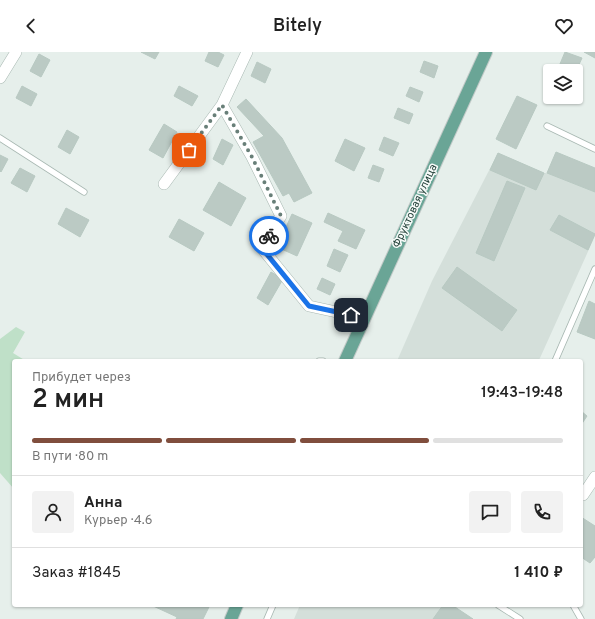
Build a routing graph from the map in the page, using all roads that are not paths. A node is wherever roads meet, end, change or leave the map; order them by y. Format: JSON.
{"nodes":[{"id":1,"x":16,"y":52,"type":"edge"},
{"id":2,"x":247,"y":52,"type":"edge"},
{"id":3,"x":486,"y":52,"type":"edge"},
{"id":4,"x":0,"y":78,"type":"edge"},
{"id":5,"x":222,"y":105,"type":"junction"},
{"id":6,"x":547,"y":126,"type":"dead end"},
{"id":7,"x":0,"y":138,"type":"edge"},
{"id":8,"x":595,"y":149,"type":"edge"},
{"id":9,"x":164,"y":184,"type":"dead end"},
{"id":10,"x":84,"y":192,"type":"dead end"},
{"id":11,"x":595,"y":269,"type":"edge"},
{"id":12,"x":364,"y":318,"type":"junction"},
{"id":13,"x":346,"y":359,"type":"edge"},
{"id":14,"x":556,"y":359,"type":"edge"},
{"id":15,"x":595,"y":477,"type":"edge"},
{"id":16,"x":583,"y":495,"type":"dead end"},
{"id":17,"x":236,"y":607,"type":"edge"},
{"id":18,"x":272,"y":607,"type":"edge"},
{"id":19,"x":501,"y":607,"type":"edge"},
{"id":20,"x":574,"y":607,"type":"edge"},
{"id":21,"x":231,"y":619,"type":"edge"},
{"id":22,"x":267,"y":619,"type":"edge"},
{"id":23,"x":520,"y":619,"type":"edge"},
{"id":24,"x":581,"y":619,"type":"edge"}],
"edges":[{"from":1,"to":4,"type":"street"},
{"from":2,"to":5,"type":"street"},
{"from":3,"to":12,"type":"main road","name":"Фруктовая улица"},
{"from":5,"to":9,"type":"street"},
{"from":5,"to":12,"type":"street"},
{"from":6,"to":8,"type":"lane"},
{"from":7,"to":10,"type":"lane"},
{"from":11,"to":14,"type":"lane"},
{"from":12,"to":13,"type":"main road","name":"Фруктовая улица"},
{"from":15,"to":16,"type":"street"},
{"from":17,"to":21,"type":"main road"},
{"from":18,"to":22,"type":"lane"},
{"from":19,"to":23,"type":"lane"},
{"from":20,"to":24,"type":"lane"}]}
